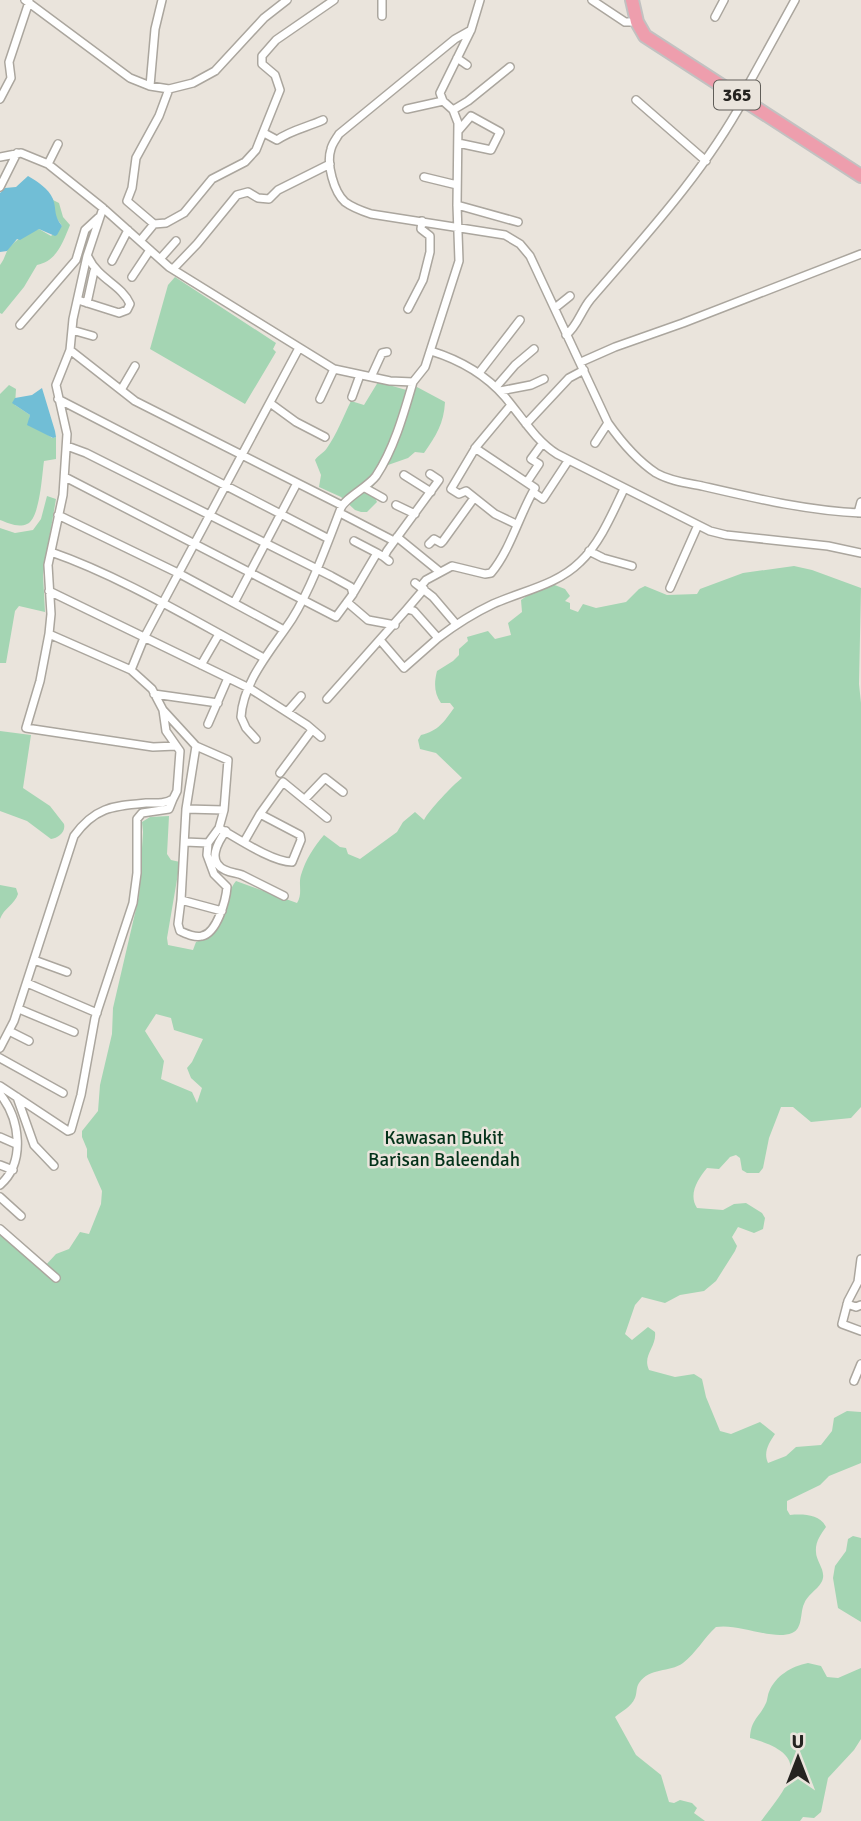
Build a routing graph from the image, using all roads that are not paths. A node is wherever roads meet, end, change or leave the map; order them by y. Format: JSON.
{"nodes":[{"id":1,"x":162,"y":0,"type":"edge"},
{"id":2,"x":287,"y":0,"type":"edge"},
{"id":3,"x":334,"y":0,"type":"edge"},
{"id":4,"x":382,"y":0,"type":"edge"},
{"id":5,"x":480,"y":0,"type":"edge"},
{"id":6,"x":592,"y":0,"type":"edge"},
{"id":7,"x":632,"y":0,"type":"edge"},
{"id":8,"x":724,"y":0,"type":"edge"},
{"id":9,"x":27,"y":1,"type":"edge"},
{"id":10,"x":792,"y":1,"type":"edge"},
{"id":11,"x":382,"y":16,"type":"dead end"},
{"id":12,"x":715,"y":17,"type":"dead end"},
{"id":13,"x":630,"y":23,"type":"junction"},
{"id":14,"x":471,"y":30,"type":"junction"},
{"id":15,"x":457,"y":58,"type":"junction"},
{"id":16,"x":467,"y":65,"type":"dead end"},
{"id":17,"x":510,"y":67,"type":"dead end"},
{"id":18,"x":150,"y":86,"type":"junction"},
{"id":19,"x":169,"y":89,"type":"junction"},
{"id":20,"x":0,"y":99,"type":"edge"},
{"id":21,"x":636,"y":100,"type":"dead end"},
{"id":22,"x":744,"y":100,"type":"junction"},
{"id":23,"x":443,"y":101,"type":"junction"},
{"id":24,"x":407,"y":109,"type":"dead end"},
{"id":25,"x":453,"y":110,"type":"junction"},
{"id":26,"x":323,"y":120,"type":"dead end"},
{"id":27,"x":458,"y":130,"type":"junction"},
{"id":28,"x":264,"y":133,"type":"junction"},
{"id":29,"x":458,"y":143,"type":"junction"},
{"id":30,"x":58,"y":144,"type":"dead end"},
{"id":31,"x":16,"y":153,"type":"junction"},
{"id":32,"x":0,"y":157,"type":"edge"},
{"id":33,"x":707,"y":161,"type":"junction"},
{"id":34,"x":48,"y":164,"type":"junction"},
{"id":35,"x":330,"y":164,"type":"junction"},
{"id":36,"x":861,"y":176,"type":"edge"},
{"id":37,"x":424,"y":177,"type":"dead end"},
{"id":38,"x":457,"y":185,"type":"junction"},
{"id":39,"x":0,"y":187,"type":"edge"},
{"id":40,"x":457,"y":205,"type":"junction"},
{"id":41,"x":103,"y":208,"type":"junction"},
{"id":42,"x":98,"y":217,"type":"junction"},
{"id":43,"x":422,"y":221,"type":"junction"},
{"id":44,"x":518,"y":222,"type":"dead end"},
{"id":45,"x":155,"y":224,"type":"junction"},
{"id":46,"x":128,"y":230,"type":"junction"},
{"id":47,"x":459,"y":232,"type":"junction"},
{"id":48,"x":140,"y":241,"type":"junction"},
{"id":49,"x":176,"y":241,"type":"dead end"},
{"id":50,"x":150,"y":250,"type":"junction"},
{"id":51,"x":861,"y":254,"type":"edge"},
{"id":52,"x":87,"y":256,"type":"junction"},
{"id":53,"x":160,"y":259,"type":"junction"},
{"id":54,"x":112,"y":261,"type":"dead end"},
{"id":55,"x":173,"y":269,"type":"junction"},
{"id":56,"x":94,"y":271,"type":"junction"},
{"id":57,"x":132,"y":277,"type":"dead end"},
{"id":58,"x":570,"y":296,"type":"dead end"},
{"id":59,"x":83,"y":302,"type":"junction"},
{"id":60,"x":555,"y":308,"type":"junction"},
{"id":61,"x":408,"y":309,"type":"dead end"},
{"id":62,"x":520,"y":320,"type":"dead end"},
{"id":63,"x":20,"y":325,"type":"dead end"},
{"id":64,"x":72,"y":330,"type":"junction"},
{"id":65,"x":566,"y":335,"type":"junction"},
{"id":66,"x":93,"y":336,"type":"dead end"},
{"id":67,"x":299,"y":348,"type":"junction"},
{"id":68,"x":534,"y":349,"type":"dead end"},
{"id":69,"x":70,"y":350,"type":"junction"},
{"id":70,"x":431,"y":351,"type":"junction"},
{"id":71,"x":387,"y":352,"type":"dead end"},
{"id":72,"x":135,"y":366,"type":"dead end"},
{"id":73,"x":583,"y":366,"type":"junction"},
{"id":74,"x":334,"y":369,"type":"junction"},
{"id":75,"x":479,"y":373,"type":"junction"},
{"id":76,"x":360,"y":375,"type":"junction"},
{"id":77,"x":370,"y":377,"type":"junction"},
{"id":78,"x":544,"y":379,"type":"dead end"},
{"id":79,"x":413,"y":382,"type":"junction"},
{"id":80,"x":121,"y":390,"type":"junction"},
{"id":81,"x":500,"y":391,"type":"junction"},
{"id":82,"x":352,"y":397,"type":"dead end"},
{"id":83,"x":320,"y":398,"type":"dead end"},
{"id":84,"x":58,"y":399,"type":"junction"},
{"id":85,"x":270,"y":403,"type":"junction"},
{"id":86,"x":511,"y":405,"type":"junction"},
{"id":87,"x":608,"y":423,"type":"junction"},
{"id":88,"x":526,"y":424,"type":"junction"},
{"id":89,"x":325,"y":437,"type":"dead end"},
{"id":90,"x":595,"y":443,"type":"dead end"},
{"id":91,"x":542,"y":444,"type":"junction"},
{"id":92,"x":67,"y":446,"type":"junction"},
{"id":93,"x":475,"y":448,"type":"junction"},
{"id":94,"x":242,"y":455,"type":"junction"},
{"id":95,"x":568,"y":461,"type":"junction"},
{"id":96,"x":430,"y":474,"type":"dead end"},
{"id":97,"x":404,"y":475,"type":"dead end"},
{"id":98,"x":65,"y":477,"type":"junction"},
{"id":99,"x":527,"y":482,"type":"junction"},
{"id":100,"x":297,"y":483,"type":"junction"},
{"id":101,"x":226,"y":488,"type":"junction"},
{"id":102,"x":365,"y":488,"type":"junction"},
{"id":103,"x":624,"y":489,"type":"junction"},
{"id":104,"x":431,"y":492,"type":"junction"},
{"id":105,"x":533,"y":492,"type":"junction"},
{"id":106,"x":383,"y":498,"type":"dead end"},
{"id":107,"x":474,"y":498,"type":"junction"},
{"id":108,"x":861,"y":502,"type":"edge"},
{"id":109,"x":396,"y":505,"type":"dead end"},
{"id":110,"x":341,"y":509,"type":"junction"},
{"id":111,"x":860,"y":513,"type":"edge"},
{"id":112,"x":415,"y":514,"type":"junction"},
{"id":113,"x":58,"y":515,"type":"junction"},
{"id":114,"x":281,"y":515,"type":"junction"},
{"id":115,"x":211,"y":516,"type":"junction"},
{"id":116,"x":516,"y":524,"type":"junction"},
{"id":117,"x":698,"y":525,"type":"junction"},
{"id":118,"x":329,"y":539,"type":"junction"},
{"id":119,"x":395,"y":539,"type":"junction"},
{"id":120,"x":354,"y":541,"type":"dead end"},
{"id":121,"x":195,"y":544,"type":"junction"},
{"id":122,"x":265,"y":544,"type":"junction"},
{"id":123,"x":429,"y":544,"type":"dead end"},
{"id":124,"x":589,"y":551,"type":"junction"},
{"id":125,"x":51,"y":552,"type":"junction"},
{"id":126,"x":861,"y":554,"type":"edge"},
{"id":127,"x":383,"y":557,"type":"junction"},
{"id":128,"x":632,"y":566,"type":"dead end"},
{"id":129,"x":316,"y":570,"type":"junction"},
{"id":130,"x":250,"y":572,"type":"junction"},
{"id":131,"x":440,"y":572,"type":"junction"},
{"id":132,"x":180,"y":574,"type":"junction"},
{"id":133,"x":420,"y":586,"type":"junction"},
{"id":134,"x":670,"y":588,"type":"dead end"},
{"id":135,"x":49,"y":591,"type":"junction"},
{"id":136,"x":354,"y":592,"type":"junction"},
{"id":137,"x":302,"y":599,"type":"junction"},
{"id":138,"x":347,"y":602,"type":"junction"},
{"id":139,"x":234,"y":603,"type":"junction"},
{"id":140,"x":164,"y":604,"type":"junction"},
{"id":141,"x":407,"y":609,"type":"junction"},
{"id":142,"x":456,"y":624,"type":"junction"},
{"id":143,"x":395,"y":625,"type":"junction"},
{"id":144,"x":284,"y":630,"type":"junction"},
{"id":145,"x":49,"y":634,"type":"junction"},
{"id":146,"x":219,"y":634,"type":"junction"},
{"id":147,"x":144,"y":638,"type":"junction"},
{"id":148,"x":438,"y":638,"type":"junction"},
{"id":149,"x":380,"y":640,"type":"junction"},
{"id":150,"x":264,"y":657,"type":"junction"},
{"id":151,"x":201,"y":666,"type":"junction"},
{"id":152,"x":131,"y":670,"type":"junction"},
{"id":153,"x":228,"y":678,"type":"junction"},
{"id":154,"x":249,"y":688,"type":"junction"},
{"id":155,"x":154,"y":694,"type":"junction"},
{"id":156,"x":301,"y":696,"type":"dead end"},
{"id":157,"x":327,"y":699,"type":"dead end"},
{"id":158,"x":218,"y":703,"type":"junction"},
{"id":159,"x":163,"y":710,"type":"junction"},
{"id":160,"x":286,"y":712,"type":"junction"},
{"id":161,"x":208,"y":724,"type":"dead end"},
{"id":162,"x":312,"y":730,"type":"junction"},
{"id":163,"x":321,"y":737,"type":"dead end"},
{"id":164,"x":256,"y":739,"type":"dead end"},
{"id":165,"x":176,"y":746,"type":"junction"},
{"id":166,"x":196,"y":746,"type":"junction"},
{"id":167,"x":279,"y":773,"type":"dead end"},
{"id":168,"x":343,"y":792,"type":"dead end"},
{"id":169,"x":173,"y":799,"type":"junction"},
{"id":170,"x":305,"y":799,"type":"junction"},
{"id":171,"x":186,"y":809,"type":"junction"},
{"id":172,"x":224,"y":810,"type":"junction"},
{"id":173,"x":260,"y":814,"type":"junction"},
{"id":174,"x":327,"y":818,"type":"dead end"},
{"id":175,"x":223,"y":830,"type":"junction"},
{"id":176,"x":185,"y":842,"type":"junction"},
{"id":177,"x":244,"y":842,"type":"junction"},
{"id":178,"x":208,"y":843,"type":"junction"},
{"id":179,"x":284,"y":895,"type":"dead end"},
{"id":180,"x":181,"y":900,"type":"junction"},
{"id":181,"x":222,"y":911,"type":"junction"},
{"id":182,"x":34,"y":960,"type":"junction"},
{"id":183,"x":67,"y":972,"type":"dead end"},
{"id":184,"x":27,"y":983,"type":"junction"},
{"id":185,"x":19,"y":1009,"type":"junction"},
{"id":186,"x":97,"y":1013,"type":"junction"},
{"id":187,"x":9,"y":1031,"type":"junction"},
{"id":188,"x":74,"y":1032,"type":"dead end"},
{"id":189,"x":29,"y":1041,"type":"dead end"},
{"id":190,"x":0,"y":1048,"type":"edge"},
{"id":191,"x":0,"y":1058,"type":"edge"},
{"id":192,"x":0,"y":1086,"type":"edge"},
{"id":193,"x":63,"y":1093,"type":"dead end"},
{"id":194,"x":0,"y":1094,"type":"edge"},
{"id":195,"x":17,"y":1097,"type":"junction"},
{"id":196,"x":0,"y":1137,"type":"edge"},
{"id":197,"x":16,"y":1143,"type":"junction"},
{"id":198,"x":0,"y":1165,"type":"edge"},
{"id":199,"x":54,"y":1166,"type":"dead end"},
{"id":200,"x":13,"y":1170,"type":"junction"},
{"id":201,"x":0,"y":1185,"type":"edge"},
{"id":202,"x":0,"y":1197,"type":"edge"},
{"id":203,"x":21,"y":1216,"type":"dead end"},
{"id":204,"x":0,"y":1229,"type":"edge"},
{"id":205,"x":861,"y":1259,"type":"edge"},
{"id":206,"x":56,"y":1278,"type":"dead end"},
{"id":207,"x":847,"y":1304,"type":"junction"},
{"id":208,"x":861,"y":1305,"type":"edge"},
{"id":209,"x":861,"y":1331,"type":"edge"},
{"id":210,"x":861,"y":1364,"type":"edge"},
{"id":211,"x":854,"y":1381,"type":"dead end"}],
"edges":[{"from":1,"to":18,"type":"street"},
{"from":2,"to":19,"type":"street"},
{"from":3,"to":28,"type":"street"},
{"from":4,"to":11,"type":"street"},
{"from":5,"to":14,"type":"street"},
{"from":6,"to":13,"type":"street"},
{"from":7,"to":13,"type":"main road"},
{"from":8,"to":12,"type":"street"},
{"from":9,"to":18,"type":"street"},
{"from":9,"to":20,"type":"street"},
{"from":10,"to":22,"type":"street"},
{"from":13,"to":22,"type":"main road","number":"365"},
{"from":14,"to":15,"type":"street"},
{"from":14,"to":35,"type":"street"},
{"from":15,"to":16,"type":"street"},
{"from":15,"to":23,"type":"street"},
{"from":17,"to":25,"type":"street"},
{"from":18,"to":19,"type":"street"},
{"from":19,"to":45,"type":"street"},
{"from":21,"to":33,"type":"street"},
{"from":22,"to":33,"type":"street"},
{"from":22,"to":36,"type":"main road","number":"365"},
{"from":23,"to":24,"type":"street"},
{"from":23,"to":25,"type":"street"},
{"from":25,"to":27,"type":"street"},
{"from":26,"to":28,"type":"street"},
{"from":27,"to":29,"type":"street"},
{"from":27,"to":29,"type":"street"},
{"from":28,"to":45,"type":"street"},
{"from":29,"to":38,"type":"street"},
{"from":30,"to":34,"type":"street"},
{"from":31,"to":32,"type":"street"},
{"from":31,"to":34,"type":"street"},
{"from":31,"to":39,"type":"street"},
{"from":33,"to":65,"type":"street"},
{"from":34,"to":41,"type":"street"},
{"from":35,"to":43,"type":"street"},
{"from":35,"to":55,"type":"street"},
{"from":37,"to":38,"type":"street"},
{"from":38,"to":40,"type":"street"},
{"from":40,"to":44,"type":"street"},
{"from":40,"to":47,"type":"street"},
{"from":41,"to":42,"type":"street"},
{"from":41,"to":46,"type":"street"},
{"from":42,"to":52,"type":"street"},
{"from":42,"to":63,"type":"street"},
{"from":43,"to":47,"type":"street"},
{"from":43,"to":61,"type":"street"},
{"from":45,"to":48,"type":"street"},
{"from":46,"to":48,"type":"street"},
{"from":46,"to":54,"type":"street"},
{"from":47,"to":60,"type":"street"},
{"from":47,"to":70,"type":"street"},
{"from":48,"to":50,"type":"street"},
{"from":49,"to":53,"type":"street"},
{"from":50,"to":53,"type":"street"},
{"from":50,"to":57,"type":"street"},
{"from":51,"to":73,"type":"street"},
{"from":52,"to":56,"type":"street"},
{"from":52,"to":59,"type":"street"},
{"from":53,"to":55,"type":"street"},
{"from":55,"to":67,"type":"street"},
{"from":56,"to":59,"type":"street"},
{"from":56,"to":59,"type":"street"},
{"from":58,"to":60,"type":"street"},
{"from":59,"to":64,"type":"street"},
{"from":60,"to":65,"type":"street"},
{"from":62,"to":75,"type":"street"},
{"from":64,"to":66,"type":"street"},
{"from":64,"to":69,"type":"street"},
{"from":65,"to":73,"type":"street"},
{"from":67,"to":74,"type":"street"},
{"from":67,"to":85,"type":"street"},
{"from":68,"to":81,"type":"street"},
{"from":69,"to":80,"type":"street"},
{"from":69,"to":84,"type":"street"},
{"from":70,"to":75,"type":"street"},
{"from":70,"to":79,"type":"street"},
{"from":71,"to":77,"type":"street"},
{"from":72,"to":80,"type":"street"},
{"from":73,"to":87,"type":"street"},
{"from":73,"to":88,"type":"street"},
{"from":74,"to":76,"type":"street"},
{"from":74,"to":83,"type":"street"},
{"from":75,"to":81,"type":"street"},
{"from":76,"to":77,"type":"street"},
{"from":76,"to":82,"type":"street"},
{"from":77,"to":79,"type":"street"},
{"from":78,"to":81,"type":"street"},
{"from":79,"to":102,"type":"street"},
{"from":80,"to":94,"type":"street"},
{"from":81,"to":86,"type":"street"},
{"from":84,"to":92,"type":"street"},
{"from":84,"to":101,"type":"street"},
{"from":85,"to":89,"type":"street"},
{"from":85,"to":94,"type":"street"},
{"from":86,"to":88,"type":"street"},
{"from":86,"to":93,"type":"street"},
{"from":87,"to":90,"type":"street"},
{"from":87,"to":111,"type":"street"},
{"from":88,"to":91,"type":"street"},
{"from":91,"to":95,"type":"street"},
{"from":91,"to":99,"type":"street"},
{"from":92,"to":98,"type":"street"},
{"from":92,"to":115,"type":"street"},
{"from":93,"to":99,"type":"street"},
{"from":93,"to":107,"type":"street"},
{"from":94,"to":100,"type":"street"},
{"from":94,"to":101,"type":"street"},
{"from":95,"to":103,"type":"street"},
{"from":95,"to":105,"type":"street"},
{"from":96,"to":104,"type":"street"},
{"from":97,"to":104,"type":"street"},
{"from":98,"to":113,"type":"street"},
{"from":98,"to":121,"type":"street"},
{"from":99,"to":105,"type":"street"},
{"from":100,"to":110,"type":"street"},
{"from":100,"to":114,"type":"street"},
{"from":101,"to":114,"type":"street"},
{"from":101,"to":115,"type":"street"},
{"from":102,"to":106,"type":"street"},
{"from":102,"to":110,"type":"street"},
{"from":103,"to":117,"type":"street"},
{"from":103,"to":124,"type":"street"},
{"from":104,"to":112,"type":"street"},
{"from":105,"to":116,"type":"street"},
{"from":107,"to":116,"type":"street"},
{"from":107,"to":123,"type":"street"},
{"from":108,"to":111,"type":"street"},
{"from":109,"to":112,"type":"street"},
{"from":110,"to":118,"type":"street"},
{"from":110,"to":119,"type":"street"},
{"from":112,"to":119,"type":"street"},
{"from":113,"to":125,"type":"street"},
{"from":113,"to":132,"type":"street"},
{"from":114,"to":118,"type":"street"},
{"from":114,"to":122,"type":"street"},
{"from":115,"to":121,"type":"street"},
{"from":115,"to":122,"type":"street"},
{"from":116,"to":131,"type":"street"},
{"from":117,"to":126,"type":"street"},
{"from":117,"to":134,"type":"street"},
{"from":118,"to":129,"type":"street"},
{"from":119,"to":127,"type":"street"},
{"from":119,"to":131,"type":"street"},
{"from":120,"to":127,"type":"street"},
{"from":121,"to":130,"type":"street"},
{"from":121,"to":132,"type":"street"},
{"from":122,"to":129,"type":"street"},
{"from":122,"to":130,"type":"street"},
{"from":124,"to":128,"type":"street"},
{"from":124,"to":142,"type":"street"},
{"from":125,"to":135,"type":"street"},
{"from":125,"to":140,"type":"street"},
{"from":127,"to":136,"type":"street"},
{"from":129,"to":136,"type":"street"},
{"from":129,"to":137,"type":"street"},
{"from":130,"to":137,"type":"street"},
{"from":130,"to":139,"type":"street"},
{"from":131,"to":133,"type":"street"},
{"from":132,"to":139,"type":"street"},
{"from":132,"to":140,"type":"street"},
{"from":133,"to":141,"type":"street"},
{"from":133,"to":142,"type":"street"},
{"from":135,"to":145,"type":"street"},
{"from":135,"to":147,"type":"street"},
{"from":136,"to":138,"type":"street"},
{"from":137,"to":138,"type":"street"},
{"from":137,"to":144,"type":"street"},
{"from":138,"to":143,"type":"street"},
{"from":139,"to":144,"type":"street"},
{"from":140,"to":146,"type":"street"},
{"from":140,"to":147,"type":"street"},
{"from":141,"to":143,"type":"street"},
{"from":141,"to":148,"type":"street"},
{"from":142,"to":148,"type":"street"},
{"from":143,"to":149,"type":"street"},
{"from":144,"to":150,"type":"street"},
{"from":145,"to":152,"type":"street"},
{"from":145,"to":165,"type":"street"},
{"from":146,"to":150,"type":"street"},
{"from":146,"to":151,"type":"street"},
{"from":147,"to":151,"type":"street"},
{"from":147,"to":152,"type":"street"},
{"from":148,"to":149,"type":"street"},
{"from":149,"to":157,"type":"street"},
{"from":150,"to":154,"type":"street"},
{"from":151,"to":153,"type":"street"},
{"from":152,"to":155,"type":"street"},
{"from":153,"to":154,"type":"street"},
{"from":153,"to":158,"type":"street"},
{"from":154,"to":160,"type":"street"},
{"from":154,"to":164,"type":"street"},
{"from":155,"to":158,"type":"street"},
{"from":155,"to":159,"type":"street"},
{"from":156,"to":160,"type":"street"},
{"from":158,"to":161,"type":"street"},
{"from":159,"to":165,"type":"street"},
{"from":159,"to":166,"type":"street"},
{"from":160,"to":162,"type":"street"},
{"from":162,"to":163,"type":"street"},
{"from":162,"to":167,"type":"street"},
{"from":165,"to":169,"type":"street"},
{"from":166,"to":171,"type":"street"},
{"from":166,"to":172,"type":"street"},
{"from":168,"to":170,"type":"street"},
{"from":169,"to":182,"type":"street"},
{"from":169,"to":186,"type":"street"},
{"from":170,"to":173,"type":"street"},
{"from":170,"to":174,"type":"street"},
{"from":171,"to":172,"type":"street"},
{"from":171,"to":176,"type":"street"},
{"from":172,"to":175,"type":"street"},
{"from":173,"to":177,"type":"street"},
{"from":173,"to":177,"type":"street"},
{"from":175,"to":177,"type":"street"},
{"from":175,"to":178,"type":"street"},
{"from":175,"to":179,"type":"street"},
{"from":176,"to":178,"type":"street"},
{"from":176,"to":180,"type":"street"},
{"from":178,"to":181,"type":"street"},
{"from":180,"to":181,"type":"street"},
{"from":180,"to":181,"type":"street"},
{"from":182,"to":183,"type":"street"},
{"from":182,"to":184,"type":"street"},
{"from":184,"to":185,"type":"street"},
{"from":184,"to":186,"type":"street"},
{"from":185,"to":187,"type":"street"},
{"from":185,"to":188,"type":"street"},
{"from":186,"to":195,"type":"street"},
{"from":187,"to":189,"type":"street"},
{"from":187,"to":190,"type":"street"},
{"from":191,"to":193,"type":"street"},
{"from":192,"to":195,"type":"street"},
{"from":194,"to":197,"type":"street"},
{"from":195,"to":199,"type":"street"},
{"from":196,"to":197,"type":"street"},
{"from":197,"to":200,"type":"street"},
{"from":198,"to":200,"type":"street"},
{"from":200,"to":201,"type":"street"},
{"from":202,"to":203,"type":"street"},
{"from":204,"to":206,"type":"street"},
{"from":205,"to":207,"type":"street"},
{"from":207,"to":208,"type":"street"},
{"from":207,"to":209,"type":"street"},
{"from":210,"to":211,"type":"street"}]}
